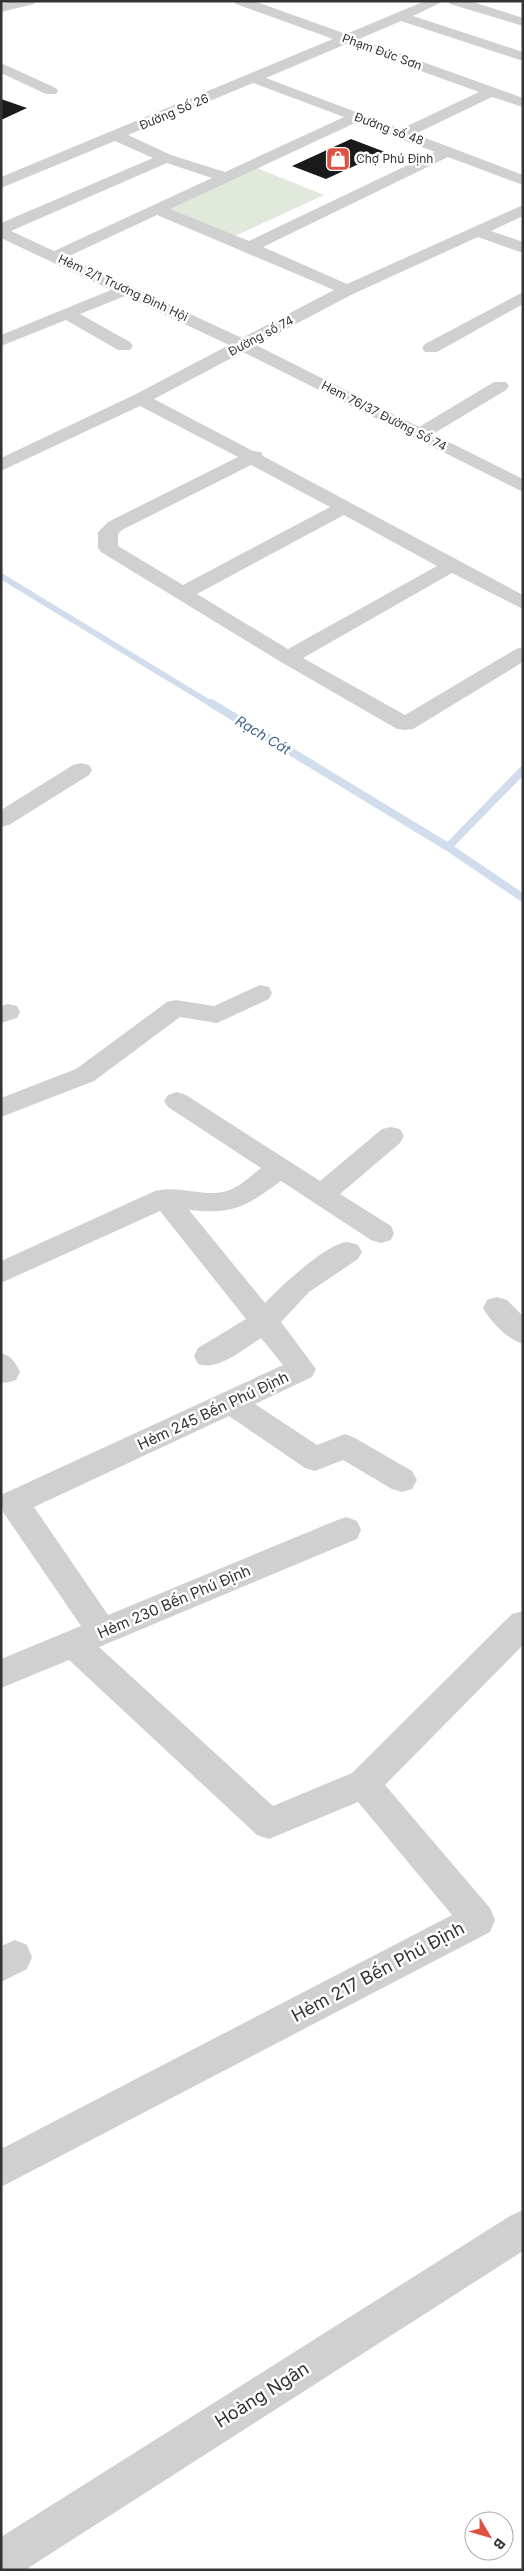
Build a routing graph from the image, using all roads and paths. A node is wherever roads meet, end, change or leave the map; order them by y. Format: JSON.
{"nodes":[{"id":1,"x":29,"y":1,"type":"edge"},
{"id":2,"x":241,"y":1,"type":"edge"},
{"id":3,"x":437,"y":1,"type":"edge"},
{"id":4,"x":455,"y":1,"type":"edge"},
{"id":5,"x":1,"y":8,"type":"edge"},
{"id":6,"x":400,"y":16,"type":"junction"},
{"id":7,"x":523,"y":22,"type":"edge"},
{"id":8,"x":345,"y":38,"type":"junction"},
{"id":9,"x":523,"y":57,"type":"edge"},
{"id":10,"x":1,"y":67,"type":"edge"},
{"id":11,"x":254,"y":78,"type":"junction"},
{"id":12,"x":51,"y":91,"type":"dead end"},
{"id":13,"x":493,"y":91,"type":"junction"},
{"id":14,"x":523,"y":103,"type":"edge"},
{"id":15,"x":356,"y":117,"type":"junction"},
{"id":16,"x":404,"y":133,"type":"junction"},
{"id":17,"x":117,"y":136,"type":"junction"},
{"id":18,"x":448,"y":151,"type":"junction"},
{"id":19,"x":166,"y":158,"type":"junction"},
{"id":20,"x":224,"y":177,"type":"junction"},
{"id":21,"x":523,"y":180,"type":"edge"},
{"id":22,"x":1,"y":183,"type":"edge"},
{"id":23,"x":156,"y":209,"type":"junction"},
{"id":24,"x":523,"y":210,"type":"edge"},
{"id":25,"x":1,"y":230,"type":"edge"},
{"id":26,"x":480,"y":232,"type":"junction"},
{"id":27,"x":250,"y":247,"type":"junction"},
{"id":28,"x":523,"y":248,"type":"edge"},
{"id":29,"x":56,"y":256,"type":"junction"},
{"id":30,"x":127,"y":290,"type":"junction"},
{"id":31,"x":347,"y":290,"type":"junction"},
{"id":32,"x":523,"y":297,"type":"edge"},
{"id":33,"x":67,"y":314,"type":"junction"},
{"id":34,"x":1,"y":341,"type":"edge"},
{"id":35,"x":124,"y":346,"type":"dead end"},
{"id":36,"x":245,"y":346,"type":"junction"},
{"id":37,"x":431,"y":348,"type":"dead end"},
{"id":38,"x":500,"y":386,"type":"dead end"},
{"id":39,"x":140,"y":399,"type":"junction"},
{"id":40,"x":420,"y":434,"type":"junction"},
{"id":41,"x":254,"y":456,"type":"junction"},
{"id":42,"x":1,"y":465,"type":"edge"},
{"id":43,"x":523,"y":486,"type":"edge"},
{"id":44,"x":343,"y":508,"type":"junction"},
{"id":45,"x":451,"y":566,"type":"junction"},
{"id":46,"x":182,"y":594,"type":"junction"},
{"id":47,"x":523,"y":603,"type":"edge"},
{"id":48,"x":523,"y":653,"type":"edge"},
{"id":49,"x":288,"y":658,"type":"junction"},
{"id":50,"x":81,"y":770,"type":"dead end"},
{"id":51,"x":1,"y":820,"type":"edge"},
{"id":52,"x":260,"y":993,"type":"dead end"},
{"id":53,"x":177,"y":1101,"type":"dead end"},
{"id":54,"x":1,"y":1108,"type":"edge"},
{"id":55,"x":391,"y":1136,"type":"dead end"},
{"id":56,"x":281,"y":1168,"type":"junction"},
{"id":57,"x":322,"y":1194,"type":"junction"},
{"id":58,"x":164,"y":1198,"type":"junction"},
{"id":59,"x":382,"y":1233,"type":"dead end"},
{"id":60,"x":348,"y":1252,"type":"dead end"},
{"id":61,"x":1,"y":1273,"type":"edge"},
{"id":62,"x":497,"y":1308,"type":"dead end"},
{"id":63,"x":264,"y":1322,"type":"junction"},
{"id":64,"x":523,"y":1333,"type":"edge"},
{"id":65,"x":208,"y":1356,"type":"dead end"},
{"id":66,"x":232,"y":1403,"type":"junction"},
{"id":67,"x":402,"y":1480,"type":"dead end"},
{"id":68,"x":346,"y":1530,"type":"dead end"},
{"id":69,"x":523,"y":1624,"type":"edge"},
{"id":70,"x":88,"y":1638,"type":"junction"},
{"id":71,"x":1,"y":1674,"type":"edge"},
{"id":72,"x":364,"y":1784,"type":"junction"},
{"id":73,"x":1,"y":2169,"type":"edge"},
{"id":74,"x":523,"y":2230,"type":"edge"},
{"id":75,"x":1,"y":2561,"type":"edge"}],
"edges":[{"from":1,"to":5,"type":"street"},
{"from":2,"to":8,"type":"street","name":"Phạm Đức Sơn"},
{"from":3,"to":6,"type":"street","name":"Đường Số 26"},
{"from":4,"to":7,"type":"street"},
{"from":6,"to":8,"type":"street","name":"Đường Số 26"},
{"from":6,"to":9,"type":"street"},
{"from":8,"to":11,"type":"street","name":"Đường Số 26"},
{"from":8,"to":13,"type":"street","name":"Phạm Đức Sơn"},
{"from":10,"to":12,"type":"street"},
{"from":11,"to":15,"type":"street","name":"Đường số 48"},
{"from":11,"to":17,"type":"street","name":"Đường Số 26"},
{"from":13,"to":14,"type":"street","name":"Phạm Đức Sơn"},
{"from":13,"to":16,"type":"street","name":"Đường số 48"},
{"from":15,"to":16,"type":"street","name":"Đường số 48"},
{"from":15,"to":20,"type":"street"},
{"from":16,"to":18,"type":"street","name":"Đường số 48"},
{"from":17,"to":19,"type":"street"},
{"from":17,"to":22,"type":"street","name":"Đường Số 26"},
{"from":18,"to":21,"type":"street","name":"Đường số 48"},
{"from":18,"to":27,"type":"street"},
{"from":19,"to":20,"type":"street"},
{"from":19,"to":25,"type":"street"},
{"from":20,"to":23,"type":"street"},
{"from":23,"to":27,"type":"street"},
{"from":23,"to":29,"type":"street"},
{"from":24,"to":26,"type":"street","name":"Đường số 74"},
{"from":25,"to":29,"type":"street","name":"Hẻm 2/1 Trương Đình Hội"},
{"from":26,"to":28,"type":"street"},
{"from":26,"to":31,"type":"street","name":"Đường số 74"},
{"from":27,"to":31,"type":"street"},
{"from":29,"to":30,"type":"street","name":"Hẻm 2/1 Trương Đình Hội"},
{"from":30,"to":33,"type":"street"},
{"from":30,"to":36,"type":"street","name":"Hẻm 2/1 Trương Đình Hội"},
{"from":31,"to":36,"type":"street","name":"Đường số 74"},
{"from":32,"to":37,"type":"street"},
{"from":33,"to":34,"type":"street"},
{"from":33,"to":35,"type":"street"},
{"from":36,"to":39,"type":"street","name":"Đường số 74"},
{"from":36,"to":40,"type":"street","name":"Hem 76/37 Đường Số 74"},
{"from":38,"to":40,"type":"street"},
{"from":39,"to":41,"type":"street"},
{"from":39,"to":42,"type":"street","name":"Đường số 74"},
{"from":40,"to":43,"type":"street","name":"Hem 76/37 Đường Số 74"},
{"from":41,"to":44,"type":"street"},
{"from":41,"to":46,"type":"street"},
{"from":44,"to":45,"type":"street"},
{"from":44,"to":46,"type":"street"},
{"from":45,"to":47,"type":"street"},
{"from":45,"to":49,"type":"street"},
{"from":46,"to":49,"type":"street"},
{"from":48,"to":49,"type":"street"},
{"from":50,"to":51,"type":"street"},
{"from":52,"to":54,"type":"street"},
{"from":53,"to":56,"type":"street"},
{"from":55,"to":57,"type":"street"},
{"from":56,"to":57,"type":"street"},
{"from":56,"to":58,"type":"street"},
{"from":57,"to":59,"type":"street"},
{"from":58,"to":61,"type":"street"},
{"from":58,"to":63,"type":"street","name":"Hẻm 245 Bến Phú Định"},
{"from":60,"to":63,"type":"street"},
{"from":62,"to":64,"type":"street"},
{"from":63,"to":65,"type":"street"},
{"from":63,"to":66,"type":"street","name":"Hẻm 245 Bến Phú Định"},
{"from":66,"to":67,"type":"street"},
{"from":66,"to":70,"type":"street","name":"Hẻm 245 Bến Phú Định"},
{"from":68,"to":70,"type":"street","name":"Hẻm 230 Bến Phú Định"},
{"from":69,"to":72,"type":"street"},
{"from":70,"to":71,"type":"street","name":"Hẻm 230 Bến Phú Định"},
{"from":70,"to":72,"type":"street"},
{"from":72,"to":73,"type":"street","name":"Hẻm 217 Bến Phú Định"},
{"from":74,"to":75,"type":"street","name":"Hoàng Ngân"}]}
